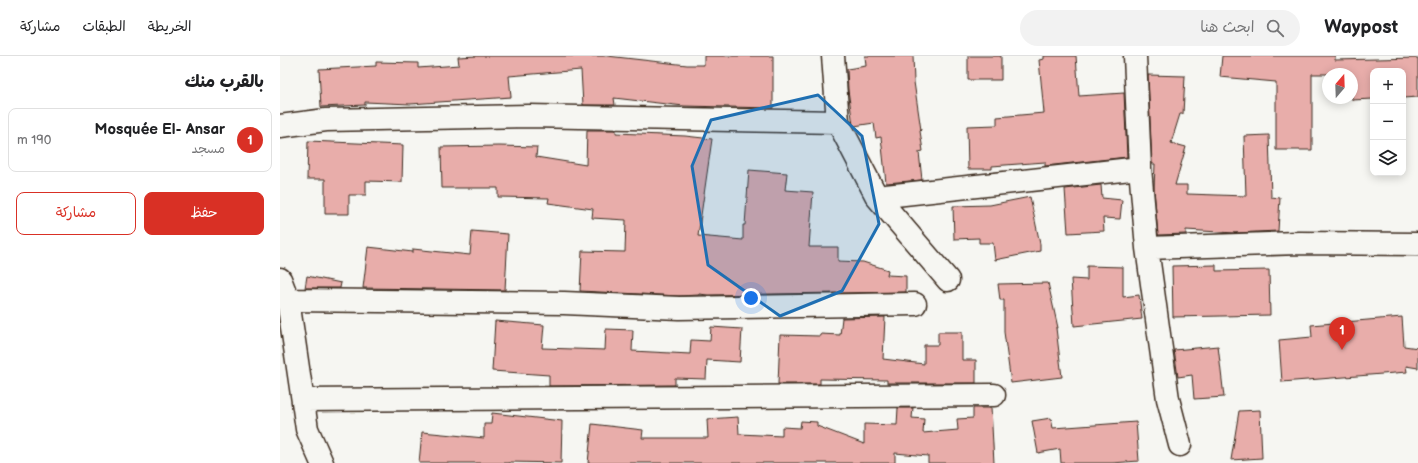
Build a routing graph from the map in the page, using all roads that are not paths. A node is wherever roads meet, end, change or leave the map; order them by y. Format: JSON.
{"nodes":[{"id":1,"x":833,"y":56,"type":"edge"},
{"id":2,"x":1136,"y":56,"type":"edge"},
{"id":3,"x":838,"y":122,"type":"junction"},
{"id":4,"x":280,"y":126,"type":"edge"},
{"id":5,"x":1140,"y":168,"type":"junction"},
{"id":6,"x":877,"y":197,"type":"junction"},
{"id":7,"x":1418,"y":244,"type":"edge"},
{"id":8,"x":1147,"y":248,"type":"junction"},
{"id":9,"x":280,"y":279,"type":"edge"},
{"id":10,"x":948,"y":280,"type":"dead end"},
{"id":11,"x":288,"y":300,"type":"junction"},
{"id":12,"x":916,"y":304,"type":"dead end"},
{"id":13,"x":994,"y":395,"type":"dead end"},
{"id":14,"x":304,"y":400,"type":"junction"},
{"id":15,"x":1180,"y":445,"type":"dead end"},
{"id":16,"x":322,"y":463,"type":"edge"}],
"edges":[{"from":1,"to":3,"type":"street"},
{"from":2,"to":5,"type":"street"},
{"from":3,"to":4,"type":"street"},
{"from":3,"to":6,"type":"street"},
{"from":5,"to":6,"type":"street"},
{"from":5,"to":8,"type":"street"},
{"from":6,"to":10,"type":"street"},
{"from":7,"to":8,"type":"street"},
{"from":8,"to":15,"type":"street"},
{"from":9,"to":11,"type":"street"},
{"from":11,"to":12,"type":"street"},
{"from":11,"to":14,"type":"street"},
{"from":13,"to":14,"type":"street"},
{"from":14,"to":16,"type":"street"}]}
